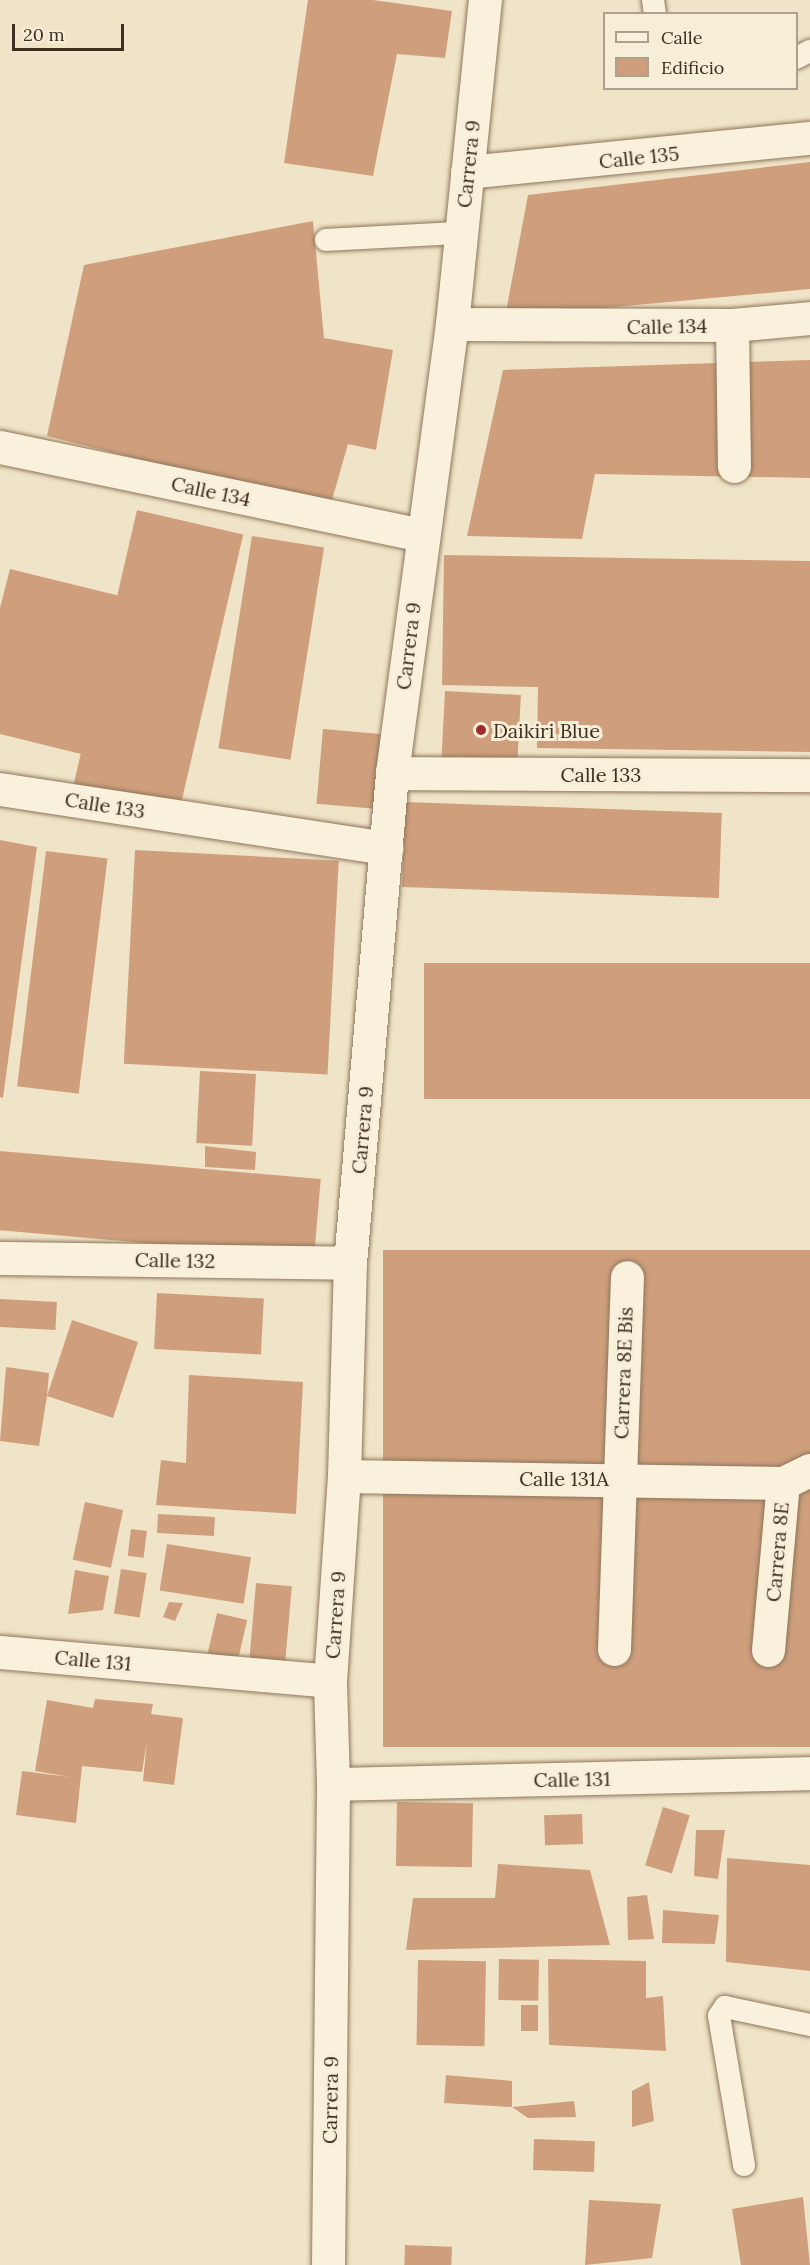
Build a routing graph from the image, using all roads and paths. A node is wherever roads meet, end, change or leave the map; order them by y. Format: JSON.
{"nodes":[{"id":1,"x":485,"y":0,"type":"edge"},
{"id":2,"x":810,"y":138,"type":"edge"},
{"id":3,"x":467,"y":172,"type":"junction"},
{"id":4,"x":461,"y":233,"type":"junction"},
{"id":5,"x":326,"y":240,"type":"dead end"},
{"id":6,"x":810,"y":318,"type":"edge"},
{"id":7,"x":452,"y":324,"type":"junction"},
{"id":8,"x":732,"y":325,"type":"junction"},
{"id":9,"x":0,"y":447,"type":"edge"},
{"id":10,"x":734,"y":466,"type":"dead end"},
{"id":11,"x":423,"y":535,"type":"junction"},
{"id":12,"x":392,"y":773,"type":"junction"},
{"id":13,"x":810,"y":775,"type":"edge"},
{"id":14,"x":0,"y":789,"type":"edge"},
{"id":15,"x":387,"y":848,"type":"junction"},
{"id":16,"x":0,"y":1258,"type":"edge"},
{"id":17,"x":350,"y":1263,"type":"junction"},
{"id":18,"x":627,"y":1277,"type":"dead end"},
{"id":19,"x":344,"y":1476,"type":"junction"},
{"id":20,"x":797,"y":1476,"type":"edge"},
{"id":21,"x":619,"y":1478,"type":"junction"},
{"id":22,"x":614,"y":1649,"type":"dead end"},
{"id":23,"x":768,"y":1650,"type":"dead end"},
{"id":24,"x":0,"y":1652,"type":"edge"},
{"id":25,"x":330,"y":1681,"type":"junction"},
{"id":26,"x":810,"y":1773,"type":"edge"},
{"id":27,"x":333,"y":1784,"type":"junction"},
{"id":28,"x":810,"y":2025,"type":"edge"},
{"id":29,"x":744,"y":2164,"type":"dead end"},
{"id":30,"x":328,"y":2265,"type":"edge"}],
"edges":[{"from":1,"to":3,"type":"street","name":"Carrera 9"},
{"from":2,"to":3,"type":"street","name":"Calle 135"},
{"from":3,"to":4,"type":"street","name":"Carrera 9"},
{"from":4,"to":5,"type":"lane"},
{"from":4,"to":7,"type":"street","name":"Carrera 9"},
{"from":6,"to":8,"type":"street","name":"Calle 134"},
{"from":7,"to":8,"type":"street","name":"Calle 134"},
{"from":7,"to":11,"type":"street","name":"Carrera 9"},
{"from":8,"to":10,"type":"street"},
{"from":9,"to":11,"type":"street","name":"Calle 134"},
{"from":11,"to":12,"type":"street","name":"Carrera 9"},
{"from":12,"to":13,"type":"street","name":"Calle 133"},
{"from":12,"to":15,"type":"street","name":"Carrera 9"},
{"from":14,"to":15,"type":"street","name":"Calle 133"},
{"from":15,"to":17,"type":"street","name":"Carrera 9"},
{"from":16,"to":17,"type":"street","name":"Calle 132"},
{"from":17,"to":19,"type":"street","name":"Carrera 9"},
{"from":18,"to":21,"type":"street","name":"Carrera 8E Bis"},
{"from":19,"to":21,"type":"street","name":"Calle 131A"},
{"from":19,"to":25,"type":"street","name":"Carrera 9"},
{"from":20,"to":21,"type":"street","name":"Calle 131A"},
{"from":20,"to":23,"type":"street","name":"Carrera 8E"},
{"from":21,"to":22,"type":"street","name":"Carrera 8E Bis"},
{"from":24,"to":25,"type":"street","name":"Calle 131"},
{"from":25,"to":27,"type":"street","name":"Carrera 9"},
{"from":26,"to":27,"type":"street","name":"Calle 131"},
{"from":27,"to":30,"type":"street","name":"Carrera 9"},
{"from":28,"to":29,"type":"lane"}]}
